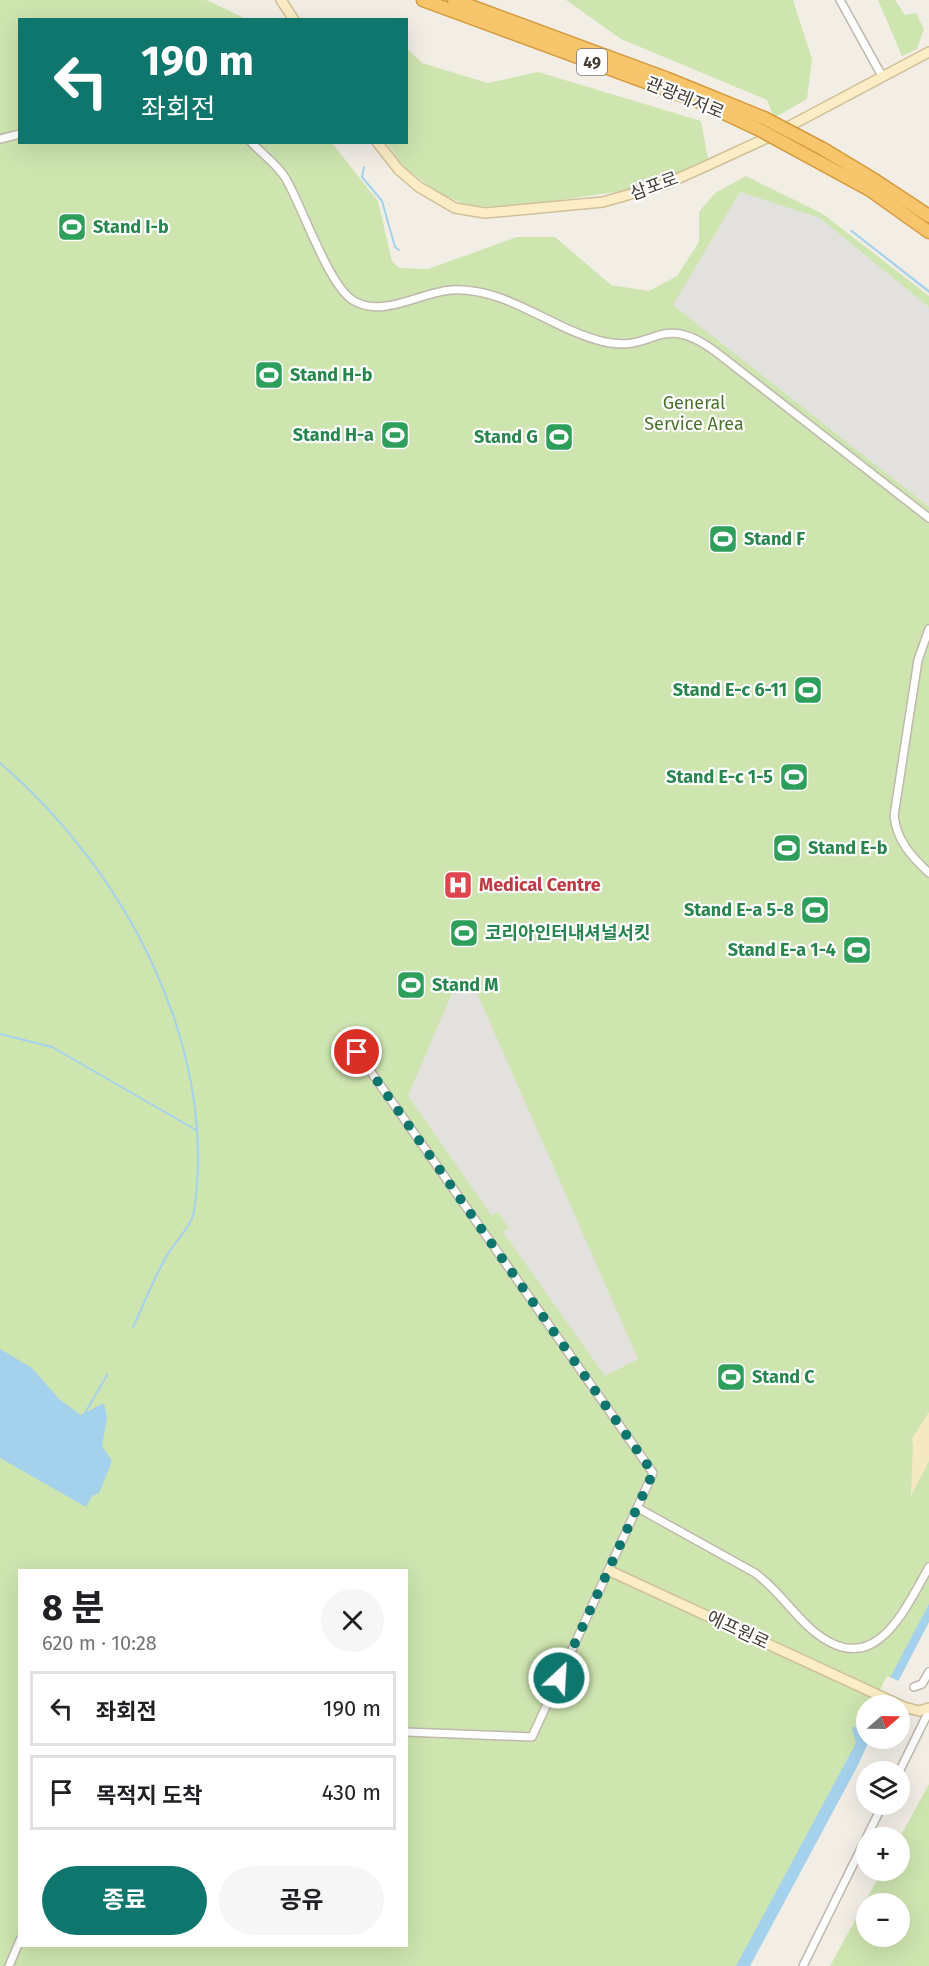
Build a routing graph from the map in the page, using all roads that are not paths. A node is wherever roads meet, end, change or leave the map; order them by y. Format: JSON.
{"nodes":[{"id":1,"x":281,"y":0,"type":"edge"},
{"id":2,"x":423,"y":0,"type":"edge"},
{"id":3,"x":454,"y":0,"type":"edge"},
{"id":4,"x":840,"y":0,"type":"edge"},
{"id":5,"x":293,"y":18,"type":"edge"},
{"id":6,"x":929,"y":52,"type":"edge"},
{"id":7,"x":882,"y":76,"type":"junction"},
{"id":8,"x":761,"y":124,"type":"junction"},
{"id":9,"x":18,"y":134,"type":"edge"},
{"id":10,"x":0,"y":139,"type":"edge"},
{"id":11,"x":253,"y":144,"type":"edge"},
{"id":12,"x":379,"y":144,"type":"edge"},
{"id":13,"x":873,"y":185,"type":"junction"},
{"id":14,"x":929,"y":216,"type":"edge"},
{"id":15,"x":929,"y":232,"type":"edge"},
{"id":16,"x":929,"y":519,"type":"edge"},
{"id":17,"x":929,"y":629,"type":"edge"},
{"id":18,"x":929,"y":873,"type":"edge"},
{"id":19,"x":357,"y":1052,"type":"dead end"},
{"id":20,"x":638,"y":1508,"type":"junction"},
{"id":21,"x":929,"y":1567,"type":"edge"},
{"id":22,"x":610,"y":1571,"type":"junction"},
{"id":23,"x":929,"y":1672,"type":"edge"},
{"id":24,"x":914,"y":1687,"type":"dead end"},
{"id":25,"x":929,"y":1710,"type":"edge"},
{"id":26,"x":408,"y":1732,"type":"edge"},
{"id":27,"x":904,"y":1761,"type":"edge"},
{"id":28,"x":878,"y":1815,"type":"edge"},
{"id":29,"x":18,"y":1945,"type":"edge"},
{"id":30,"x":9,"y":1966,"type":"edge"},
{"id":31,"x":803,"y":1966,"type":"edge"}],
"edges":[{"from":1,"to":5,"type":"street"},
{"from":2,"to":8,"type":"highway","name":"관광레저로","number":"49"},
{"from":3,"to":8,"type":"highway","name":"관광레저로","number":"49"},
{"from":4,"to":7,"type":"street"},
{"from":6,"to":7,"type":"street","name":"삼포로"},
{"from":7,"to":12,"type":"street","name":"삼포로"},
{"from":8,"to":13,"type":"highway","name":"관광레저로","number":"49","bridge":true},
{"from":9,"to":10,"type":"street"},
{"from":11,"to":16,"type":"street"},
{"from":13,"to":14,"type":"highway","name":"관광레저로","number":"49"},
{"from":13,"to":15,"type":"highway","name":"관광레저로","number":"49"},
{"from":17,"to":18,"type":"street"},
{"from":19,"to":20,"type":"street"},
{"from":20,"to":21,"type":"street"},
{"from":20,"to":22,"type":"street"},
{"from":22,"to":25,"type":"street","name":"에프원로"},
{"from":22,"to":26,"type":"street"},
{"from":23,"to":24,"type":"street"},
{"from":25,"to":27,"type":"street"},
{"from":28,"to":31,"type":"street"},
{"from":29,"to":30,"type":"street"}]}
